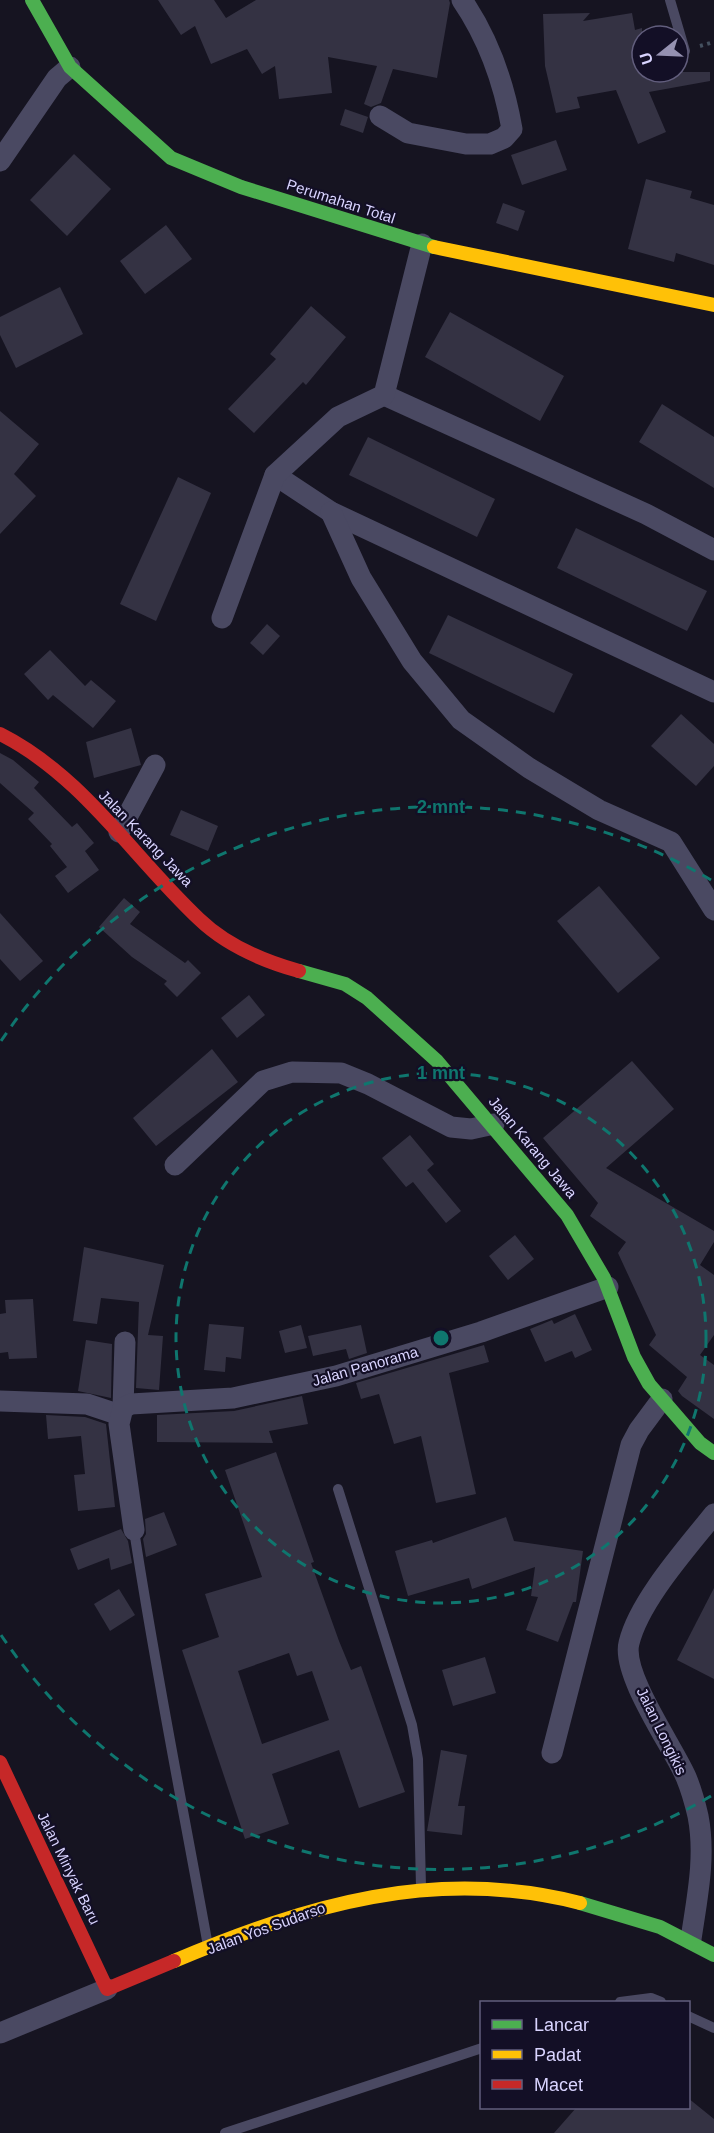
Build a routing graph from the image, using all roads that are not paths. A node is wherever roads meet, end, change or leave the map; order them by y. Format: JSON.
{"nodes":[{"id":1,"x":32,"y":0,"type":"edge"},
{"id":2,"x":462,"y":0,"type":"edge"},
{"id":3,"x":669,"y":0,"type":"edge"},
{"id":4,"x":677,"y":24,"type":"edge"},
{"id":5,"x":70,"y":67,"type":"junction"},
{"id":6,"x":380,"y":116,"type":"dead end"},
{"id":7,"x":0,"y":161,"type":"edge"},
{"id":8,"x":422,"y":244,"type":"junction"},
{"id":9,"x":714,"y":306,"type":"edge"},
{"id":10,"x":384,"y":395,"type":"junction"},
{"id":11,"x":275,"y":475,"type":"junction"},
{"id":12,"x":331,"y":512,"type":"junction"},
{"id":13,"x":714,"y":550,"type":"edge"},
{"id":14,"x":222,"y":618,"type":"dead end"},
{"id":15,"x":714,"y":692,"type":"edge"},
{"id":16,"x":0,"y":734,"type":"edge"},
{"id":17,"x":154,"y":765,"type":"dead end"},
{"id":18,"x":119,"y":832,"type":"junction"},
{"id":19,"x":714,"y":910,"type":"edge"},
{"id":20,"x":494,"y":1124,"type":"junction"},
{"id":21,"x":175,"y":1165,"type":"dead end"},
{"id":22,"x":608,"y":1287,"type":"junction"},
{"id":23,"x":125,"y":1342,"type":"dead end"},
{"id":24,"x":662,"y":1399,"type":"junction"},
{"id":25,"x":0,"y":1401,"type":"edge"},
{"id":26,"x":121,"y":1411,"type":"junction"},
{"id":27,"x":714,"y":1453,"type":"edge"},
{"id":28,"x":338,"y":1489,"type":"dead end"},
{"id":29,"x":714,"y":1514,"type":"edge"},
{"id":30,"x":134,"y":1530,"type":"joint"},
{"id":31,"x":552,"y":1753,"type":"dead end"},
{"id":32,"x":0,"y":1762,"type":"edge"},
{"id":33,"x":421,"y":1890,"type":"junction"},
{"id":34,"x":691,"y":1939,"type":"junction"},
{"id":35,"x":208,"y":1949,"type":"junction"},
{"id":36,"x":714,"y":1955,"type":"edge"},
{"id":37,"x":107,"y":1989,"type":"junction"},
{"id":38,"x":628,"y":2001,"type":"edge"},
{"id":39,"x":658,"y":2001,"type":"edge"},
{"id":40,"x":690,"y":2017,"type":"edge"},
{"id":41,"x":714,"y":2028,"type":"edge"},
{"id":42,"x":0,"y":2032,"type":"edge"},
{"id":43,"x":480,"y":2049,"type":"edge"},
{"id":44,"x":225,"y":2133,"type":"edge"}],
"edges":[{"from":1,"to":5,"type":"street","name":"Perumahan Total"},
{"from":2,"to":6,"type":"street"},
{"from":3,"to":4,"type":"lane"},
{"from":5,"to":7,"type":"street"},
{"from":5,"to":8,"type":"street","name":"Perumahan Total"},
{"from":8,"to":9,"type":"street","name":"Perumahan Total"},
{"from":8,"to":10,"type":"street"},
{"from":10,"to":11,"type":"street"},
{"from":10,"to":13,"type":"street"},
{"from":11,"to":12,"type":"street"},
{"from":11,"to":14,"type":"street"},
{"from":12,"to":15,"type":"street"},
{"from":12,"to":19,"type":"street"},
{"from":16,"to":18,"type":"street","name":"Jalan Karang Jawa"},
{"from":17,"to":18,"type":"street"},
{"from":18,"to":20,"type":"street","name":"Jalan Karang Jawa"},
{"from":20,"to":21,"type":"street"},
{"from":20,"to":22,"type":"street","name":"Jalan Karang Jawa"},
{"from":22,"to":24,"type":"street","name":"Jalan Karang Jawa"},
{"from":22,"to":26,"type":"street","name":"Jalan Panorama"},
{"from":23,"to":26,"type":"street"},
{"from":24,"to":27,"type":"street","name":"Jalan Karang Jawa"},
{"from":24,"to":31,"type":"street"},
{"from":25,"to":26,"type":"street","name":"Jalan Panorama"},
{"from":26,"to":30,"type":"street"},
{"from":28,"to":33,"type":"lane"},
{"from":29,"to":34,"type":"street","name":"Jalan Longikis"},
{"from":30,"to":35,"type":"lane"},
{"from":32,"to":37,"type":"street","name":"Jalan Minyak Baru"},
{"from":33,"to":34,"type":"street","name":"Jalan Yos Sudarso"},
{"from":33,"to":35,"type":"street","name":"Jalan Yos Sudarso"},
{"from":34,"to":36,"type":"street","name":"Jalan Yos Sudarso"},
{"from":35,"to":37,"type":"street","name":"Jalan Yos Sudarso"},
{"from":37,"to":42,"type":"street","name":"Jalan Yos Sudarso"},
{"from":38,"to":39,"type":"lane"},
{"from":40,"to":41,"type":"lane"},
{"from":43,"to":44,"type":"lane"}]}
